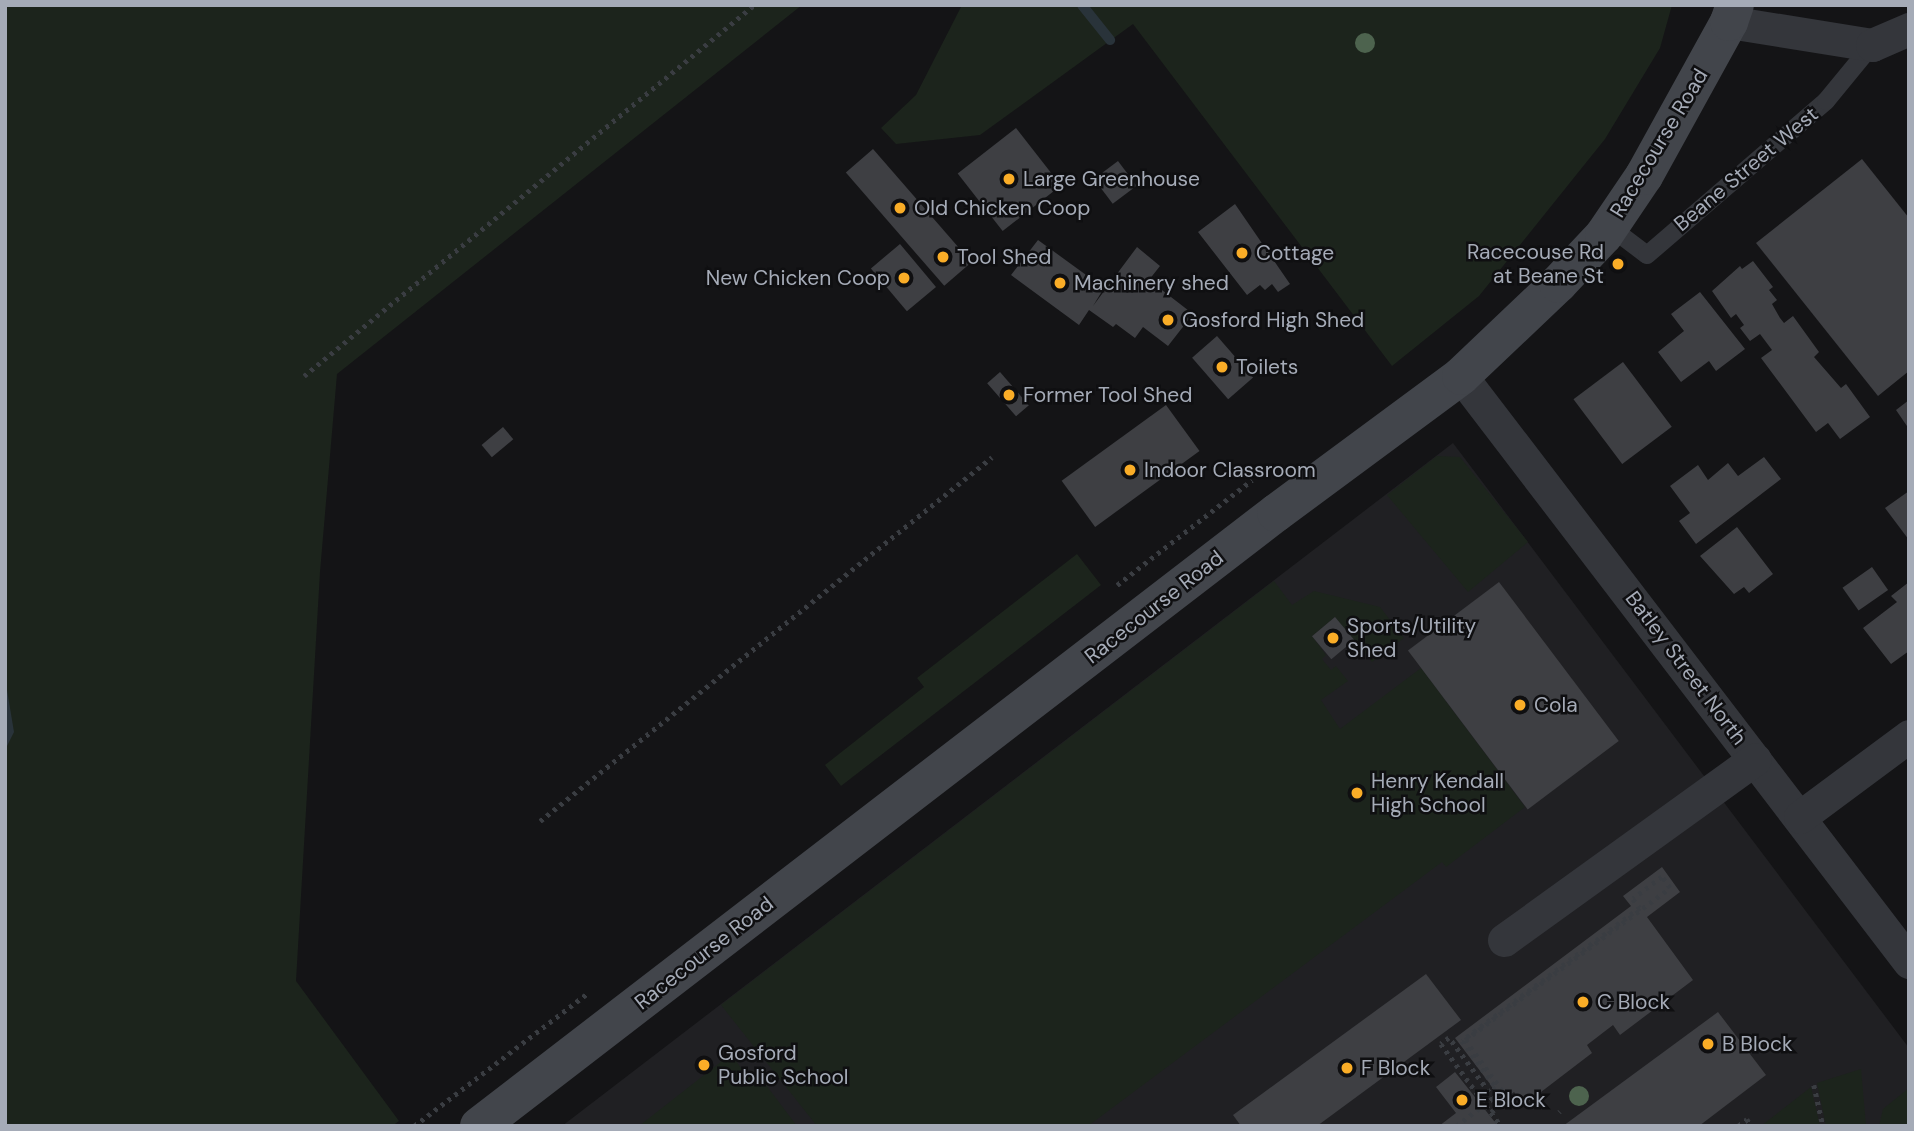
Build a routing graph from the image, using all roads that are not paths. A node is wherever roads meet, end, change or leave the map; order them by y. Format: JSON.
{"nodes":[{"id":1,"x":1732,"y":14,"type":"edge"},
{"id":2,"x":1909,"y":29,"type":"edge"},
{"id":3,"x":1872,"y":45,"type":"junction"},
{"id":4,"x":1610,"y":227,"type":"junction"},
{"id":5,"x":1461,"y":376,"type":"junction"},
{"id":6,"x":1909,"y":736,"type":"edge"},
{"id":7,"x":1755,"y":759,"type":"junction"},
{"id":8,"x":1800,"y":817,"type":"junction"},
{"id":9,"x":1504,"y":940,"type":"dead end"},
{"id":10,"x":1909,"y":962,"type":"edge"},
{"id":11,"x":479,"y":1126,"type":"edge"}],
"edges":[{"from":1,"to":3,"type":"street"},
{"from":1,"to":4,"type":"main road","name":"Racecourse Road"},
{"from":2,"to":3,"type":"street","name":"Beane Street West"},
{"from":3,"to":4,"type":"lane","name":"Beane Street West"},
{"from":4,"to":5,"type":"main road","name":"Racecourse Road"},
{"from":5,"to":7,"type":"street","name":"Batley Street North"},
{"from":5,"to":11,"type":"main road","name":"Racecourse Road"},
{"from":6,"to":8,"type":"street"},
{"from":7,"to":8,"type":"street","name":"Batley Street North"},
{"from":7,"to":9,"type":"street"},
{"from":8,"to":10,"type":"street","name":"Batley Street North"}]}
